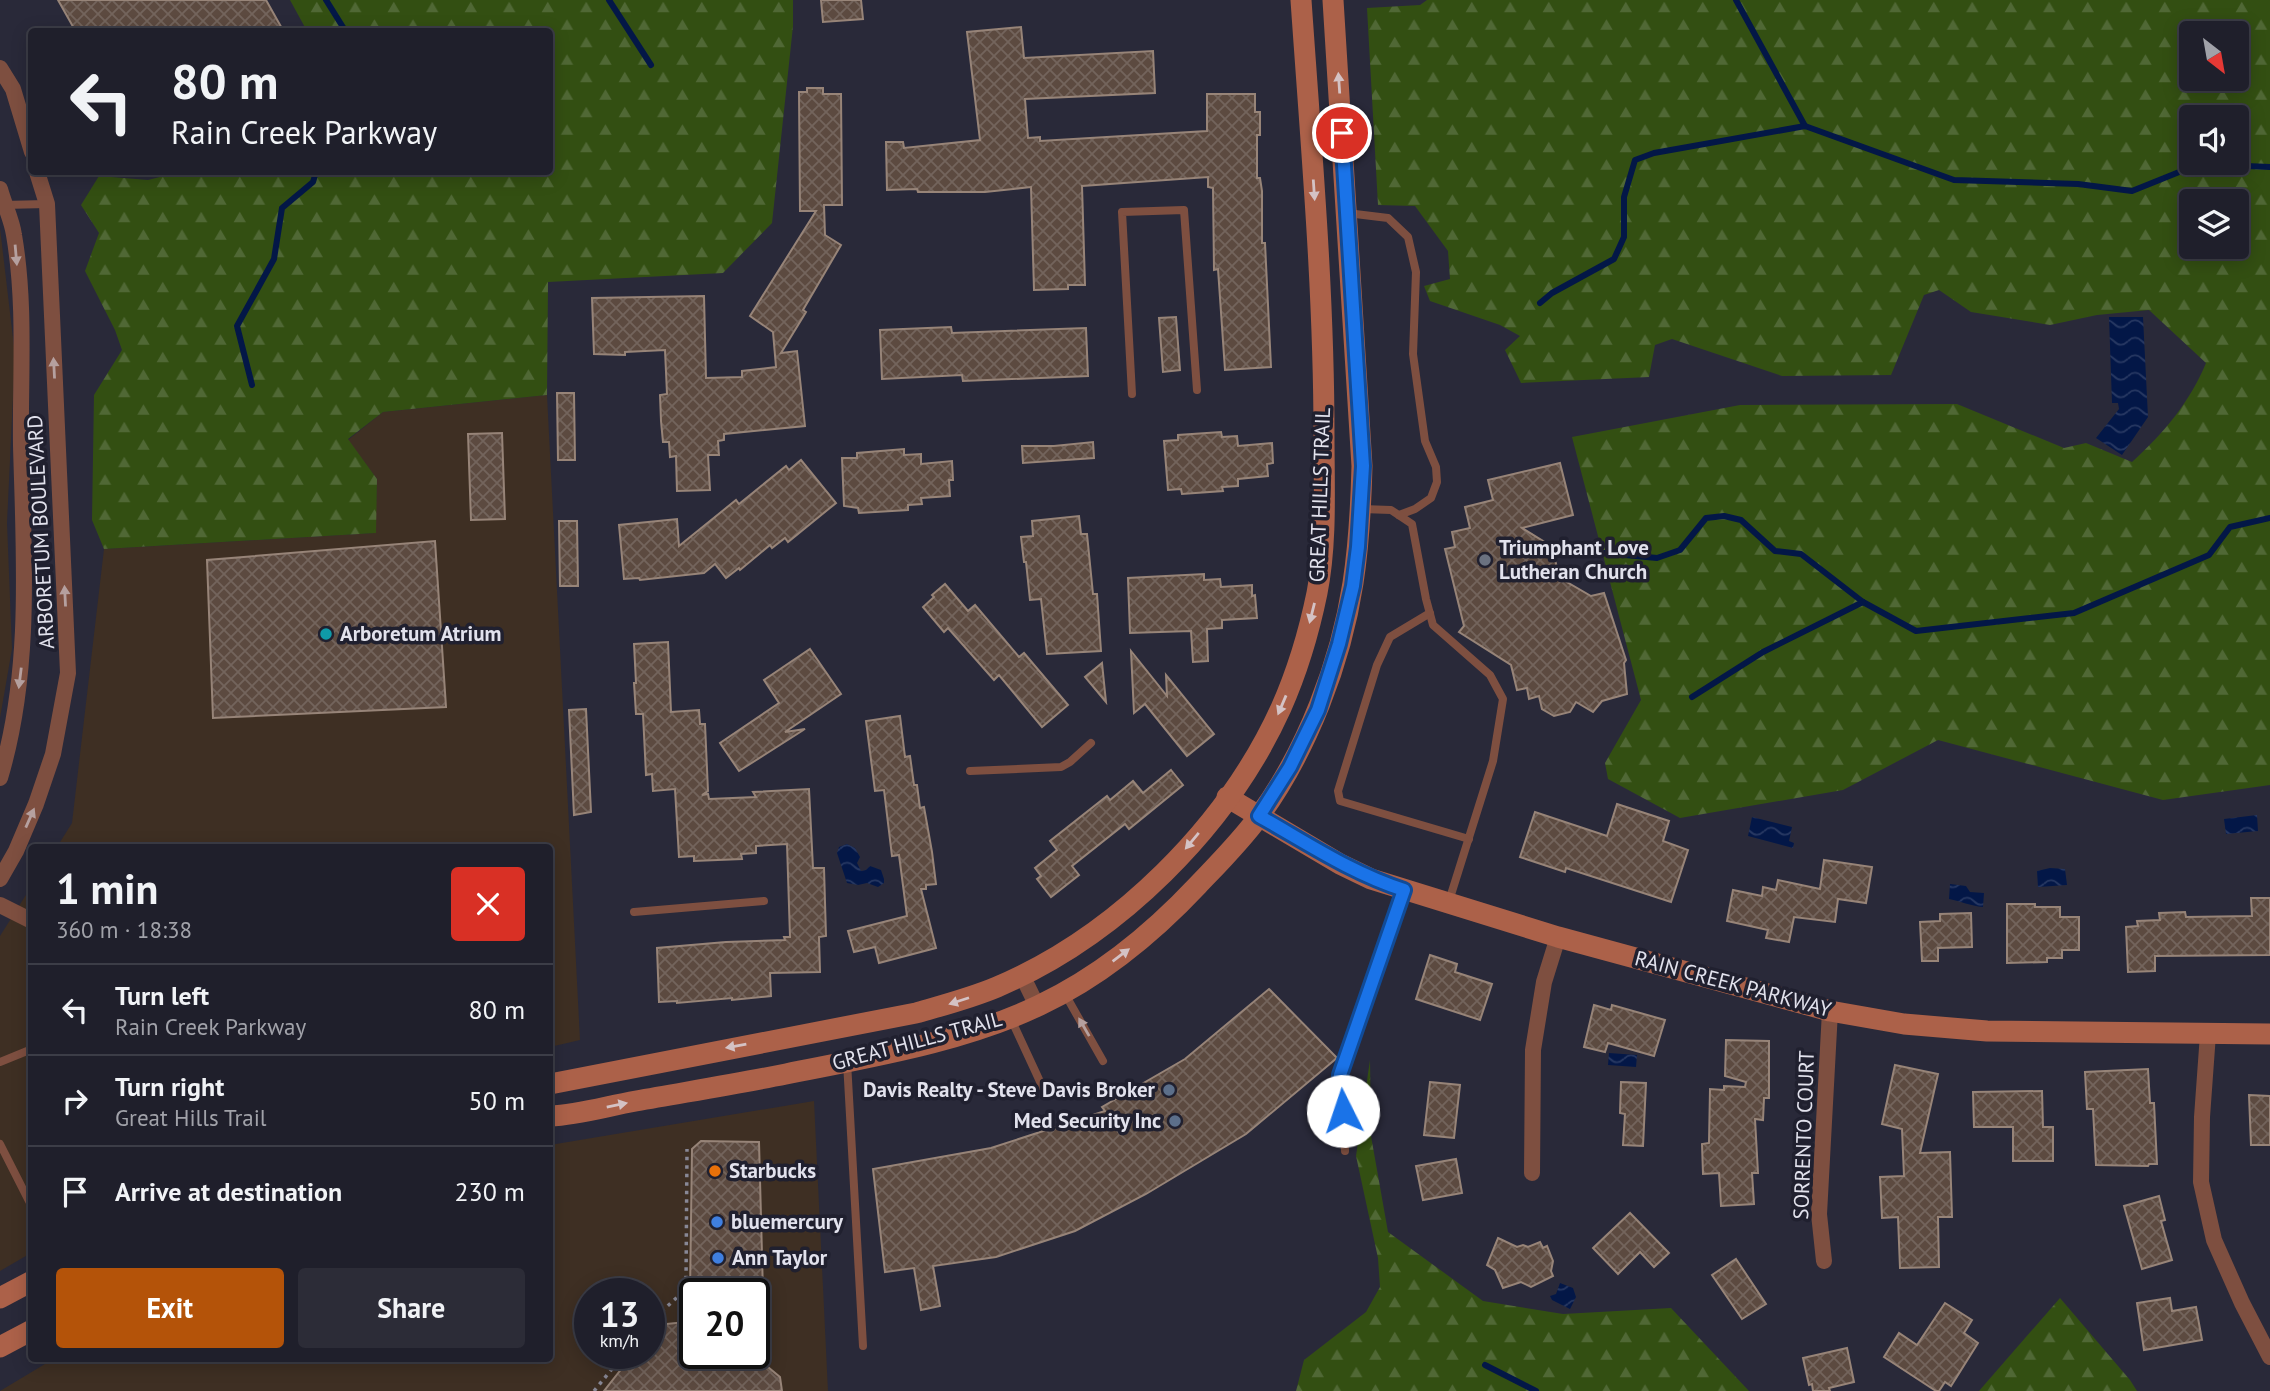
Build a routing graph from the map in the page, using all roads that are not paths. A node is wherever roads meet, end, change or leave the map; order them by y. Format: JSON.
{"nodes":[{"id":1,"x":1301,"y":0,"type":"edge"},
{"id":2,"x":1333,"y":0,"type":"edge"},
{"id":3,"x":0,"y":68,"type":"edge"},
{"id":4,"x":28,"y":139,"type":"edge"},
{"id":5,"x":38,"y":175,"type":"edge"},
{"id":6,"x":1,"y":200,"type":"edge"},
{"id":7,"x":47,"y":204,"type":"junction"},
{"id":8,"x":1347,"y":213,"type":"junction"},
{"id":9,"x":1198,"y":390,"type":"dead end"},
{"id":10,"x":1132,"y":394,"type":"dead end"},
{"id":11,"x":1361,"y":509,"type":"junction"},
{"id":12,"x":1399,"y":515,"type":"junction"},
{"id":13,"x":1430,"y":613,"type":"junction"},
{"id":14,"x":1091,"y":743,"type":"dead end"},
{"id":15,"x":970,"y":771,"type":"dead end"},
{"id":16,"x":0,"y":778,"type":"edge"},
{"id":17,"x":1227,"y":797,"type":"junction"},
{"id":18,"x":1259,"y":816,"type":"junction"},
{"id":19,"x":1469,"y":839,"type":"junction"},
{"id":20,"x":0,"y":879,"type":"edge"},
{"id":21,"x":1404,"y":890,"type":"junction"},
{"id":22,"x":764,"y":901,"type":"dead end"},
{"id":23,"x":1448,"y":904,"type":"junction"},
{"id":24,"x":0,"y":905,"type":"edge"},
{"id":25,"x":634,"y":912,"type":"dead end"},
{"id":26,"x":28,"y":919,"type":"edge"},
{"id":27,"x":1558,"y":937,"type":"junction"},
{"id":28,"x":1022,"y":975,"type":"junction"},
{"id":29,"x":1064,"y":993,"type":"junction"},
{"id":30,"x":1037,"y":1006,"type":"junction"},
{"id":31,"x":1830,"y":1011,"type":"junction"},
{"id":32,"x":1010,"y":1017,"type":"junction"},
{"id":33,"x":2208,"y":1034,"type":"junction"},
{"id":34,"x":2270,"y":1034,"type":"edge"},
{"id":35,"x":28,"y":1051,"type":"edge"},
{"id":36,"x":847,"y":1061,"type":"junction"},
{"id":37,"x":1103,"y":1061,"type":"dead end"},
{"id":38,"x":0,"y":1062,"type":"edge"},
{"id":39,"x":553,"y":1083,"type":"edge"},
{"id":40,"x":1043,"y":1088,"type":"dead end"},
{"id":41,"x":553,"y":1116,"type":"edge"},
{"id":42,"x":0,"y":1144,"type":"edge"},
{"id":43,"x":1345,"y":1151,"type":"dead end"},
{"id":44,"x":1532,"y":1173,"type":"dead end"},
{"id":45,"x":28,"y":1199,"type":"edge"},
{"id":46,"x":1824,"y":1261,"type":"dead end"},
{"id":47,"x":28,"y":1282,"type":"edge"},
{"id":48,"x":2,"y":1292,"type":"edge"},
{"id":49,"x":28,"y":1332,"type":"edge"},
{"id":50,"x":863,"y":1346,"type":"dead end"},
{"id":51,"x":0,"y":1347,"type":"edge"},
{"id":52,"x":2270,"y":1357,"type":"edge"}],
"edges":[{"from":1,"to":17,"type":"street","name":"GREAT HILLS TRAIL","one_way":true},
{"from":8,"to":2,"type":"street","name":"GREAT HILLS TRAIL","one_way":true},
{"from":3,"to":4,"type":"street"},
{"from":5,"to":7,"type":"street","name":"ARBORETUM BOULEVARD"},
{"from":6,"to":7,"type":"lane"},
{"from":6,"to":16,"type":"street","name":"ARBORETUM BOULEVARD","one_way":true},
{"from":20,"to":7,"type":"street","name":"ARBORETUM BOULEVARD","one_way":true},
{"from":8,"to":11,"type":"street","name":"GREAT HILLS TRAIL"},
{"from":8,"to":12,"type":"lane"},
{"from":9,"to":10,"type":"lane"},
{"from":11,"to":12,"type":"lane"},
{"from":11,"to":18,"type":"street","name":"GREAT HILLS TRAIL"},
{"from":12,"to":13,"type":"lane"},
{"from":13,"to":19,"type":"lane"},
{"from":13,"to":19,"type":"lane"},
{"from":14,"to":15,"type":"lane"},
{"from":17,"to":18,"type":"street","name":"RAIN CREEK PARKWAY"},
{"from":17,"to":28,"type":"street","name":"GREAT HILLS TRAIL","one_way":true},
{"from":18,"to":21,"type":"street","name":"RAIN CREEK PARKWAY"},
{"from":29,"to":18,"type":"street","name":"GREAT HILLS TRAIL","one_way":true},
{"from":19,"to":23,"type":"lane"},
{"from":21,"to":23,"type":"street","name":"RAIN CREEK PARKWAY"},
{"from":21,"to":43,"type":"lane"},
{"from":22,"to":25,"type":"lane"},
{"from":23,"to":27,"type":"street","name":"RAIN CREEK PARKWAY"},
{"from":24,"to":26,"type":"street"},
{"from":27,"to":31,"type":"street","name":"RAIN CREEK PARKWAY"},
{"from":27,"to":44,"type":"street"},
{"from":28,"to":30,"type":"street"},
{"from":28,"to":39,"type":"street","name":"GREAT HILLS TRAIL","one_way":true},
{"from":29,"to":30,"type":"street","name":"GREAT HILLS TRAIL"},
{"from":37,"to":29,"type":"lane","one_way":true},
{"from":30,"to":32,"type":"street","name":"GREAT HILLS TRAIL"},
{"from":31,"to":33,"type":"street","name":"RAIN CREEK PARKWAY"},
{"from":31,"to":46,"type":"street","name":"SORRENTO COURT"},
{"from":32,"to":36,"type":"street","name":"GREAT HILLS TRAIL"},
{"from":32,"to":40,"type":"lane"},
{"from":33,"to":34,"type":"street","name":"RAIN CREEK PARKWAY"},
{"from":33,"to":52,"type":"street"},
{"from":35,"to":38,"type":"lane"},
{"from":41,"to":36,"type":"street","name":"GREAT HILLS TRAIL","one_way":true},
{"from":36,"to":50,"type":"lane"},
{"from":42,"to":45,"type":"lane"},
{"from":47,"to":48,"type":"street"},
{"from":49,"to":51,"type":"street"}]}
